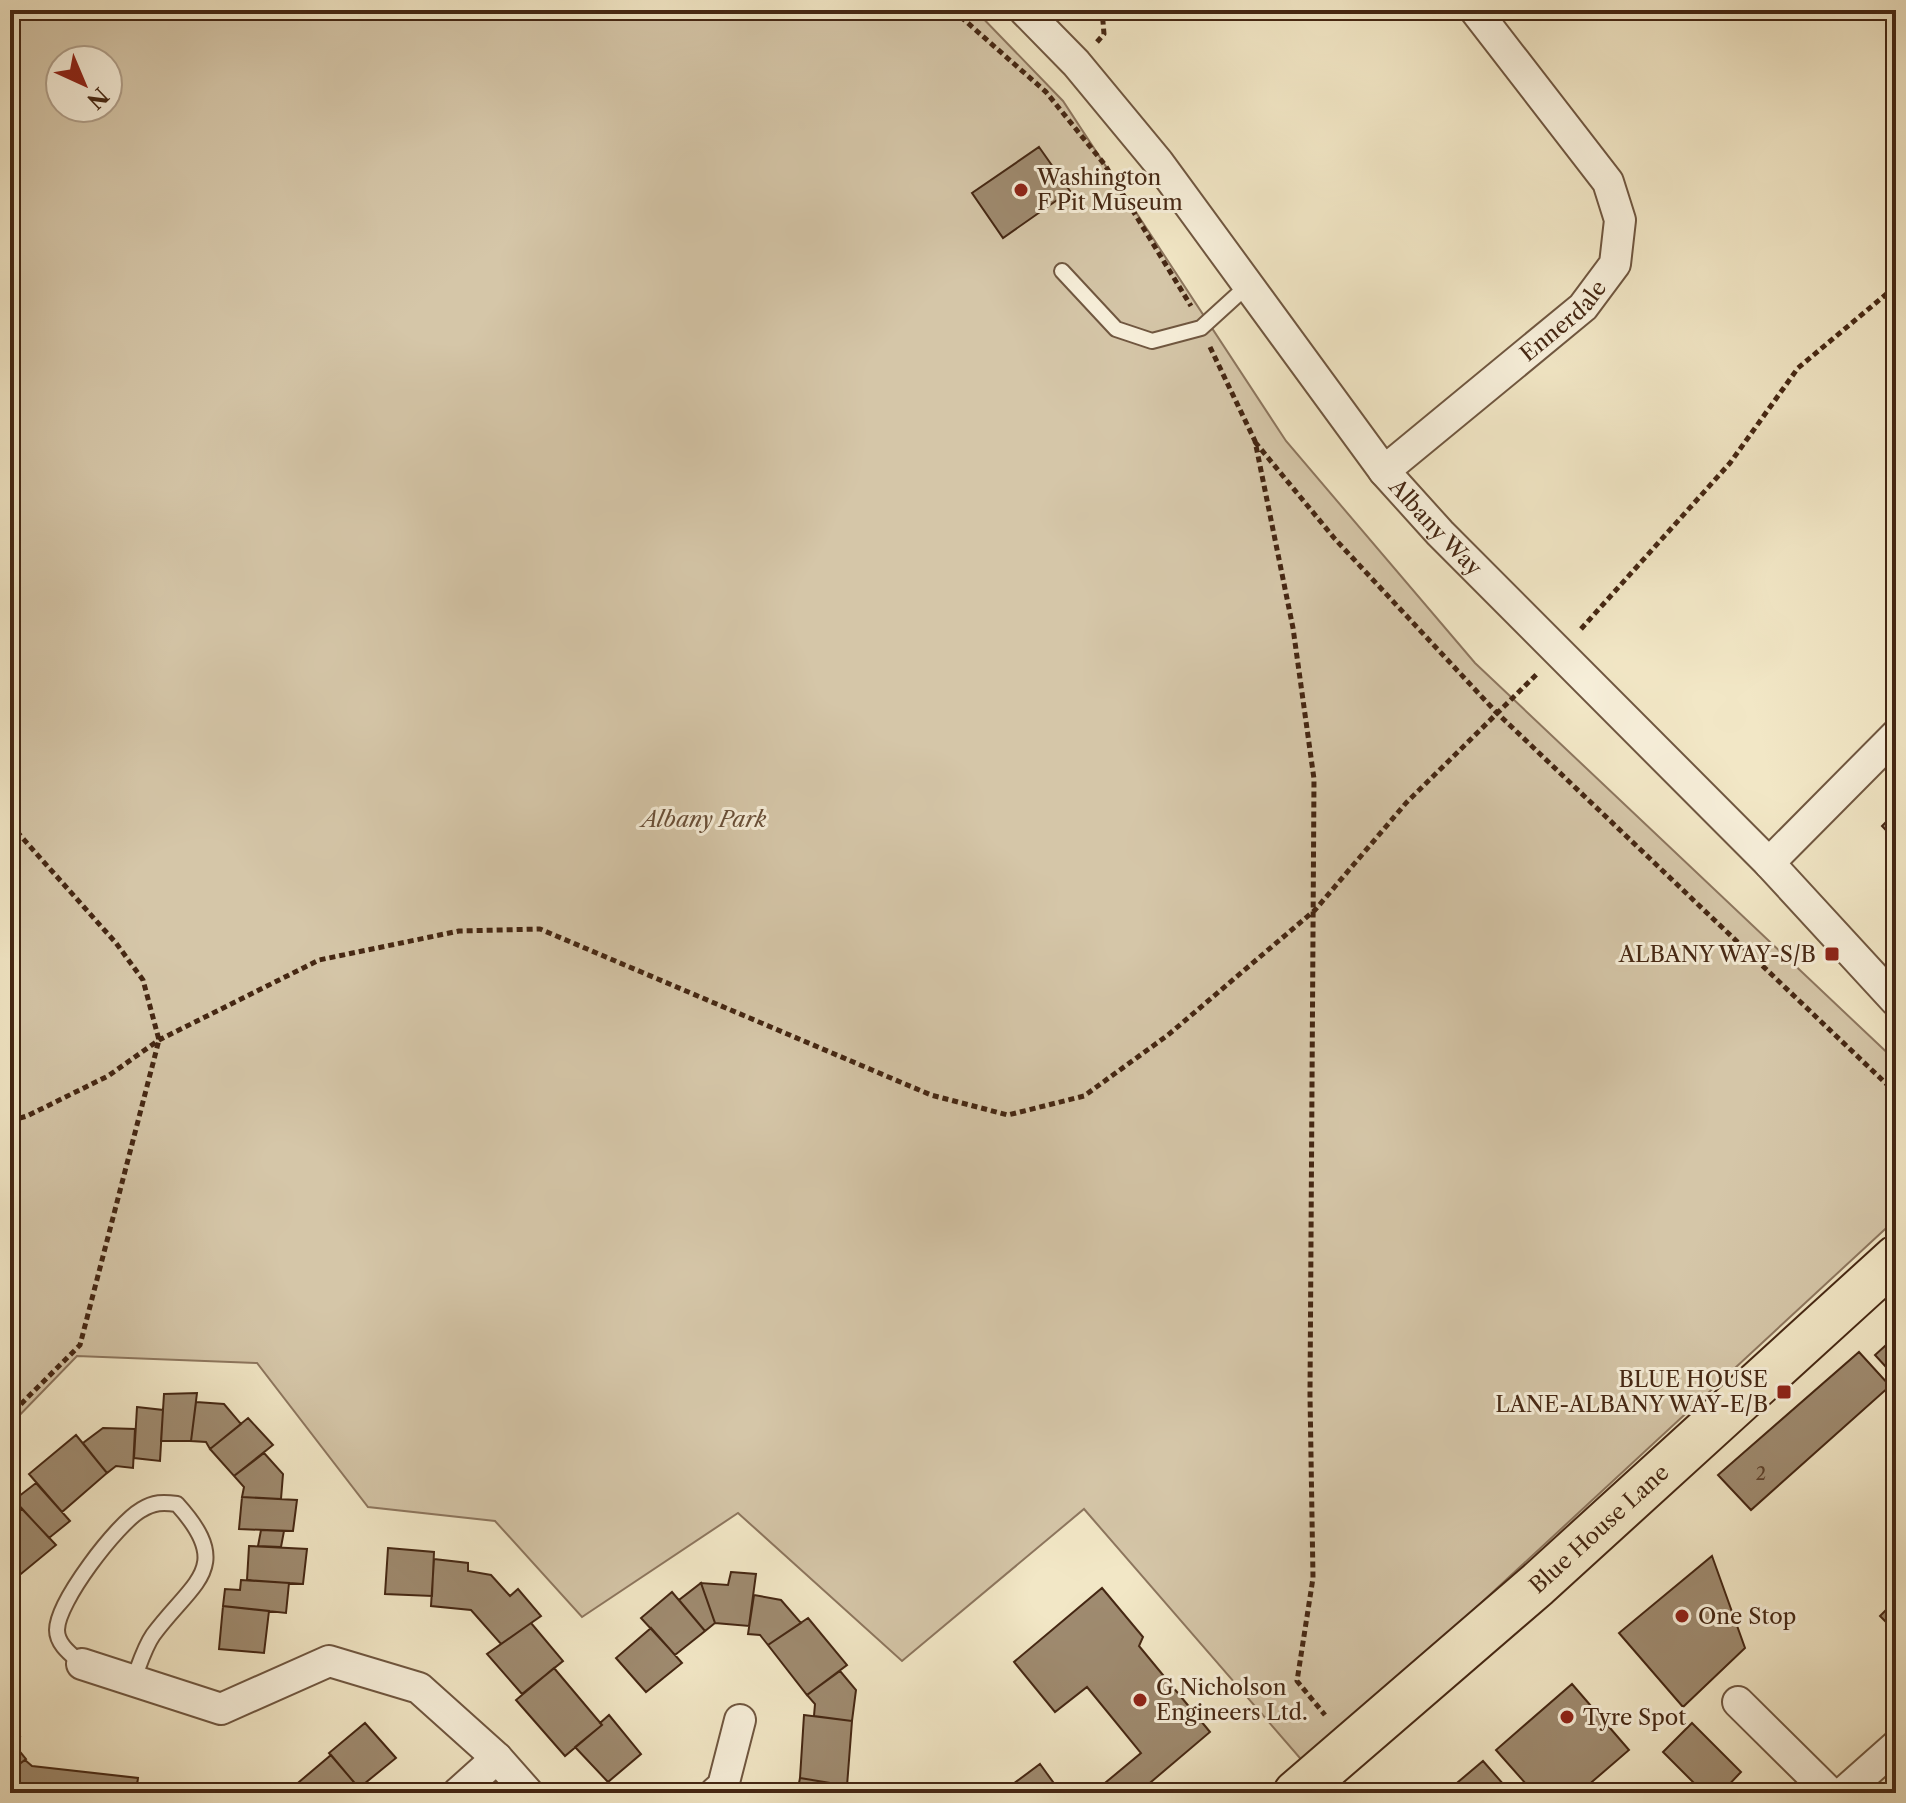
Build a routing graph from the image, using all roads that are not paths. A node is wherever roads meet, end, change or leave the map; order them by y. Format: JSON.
{"nodes":[{"id":1,"x":1024,"y":10,"type":"edge"},
{"id":2,"x":1475,"y":10,"type":"edge"},
{"id":3,"x":1062,"y":271,"type":"dead end"},
{"id":4,"x":1246,"y":287,"type":"junction"},
{"id":5,"x":1384,"y":471,"type":"junction"},
{"id":6,"x":1896,"y":735,"type":"edge"},
{"id":7,"x":1769,"y":863,"type":"junction"},
{"id":8,"x":1896,"y":1001,"type":"edge"},
{"id":9,"x":1892,"y":1269,"type":"edge"},
{"id":10,"x":82,"y":1664,"type":"joint"},
{"id":11,"x":133,"y":1681,"type":"junction"},
{"id":12,"x":1738,"y":1702,"type":"dead end"},
{"id":13,"x":740,"y":1720,"type":"dead end"},
{"id":14,"x":1896,"y":1746,"type":"edge"},
{"id":15,"x":497,"y":1758,"type":"junction"},
{"id":16,"x":458,"y":1793,"type":"edge"},
{"id":17,"x":528,"y":1793,"type":"edge"},
{"id":18,"x":715,"y":1793,"type":"edge"},
{"id":19,"x":1296,"y":1793,"type":"edge"},
{"id":20,"x":1830,"y":1793,"type":"edge"},
{"id":21,"x":1843,"y":1793,"type":"edge"}],
"edges":[{"from":1,"to":4,"type":"street","name":"Albany Way"},
{"from":2,"to":5,"type":"street","name":"Ennerdale"},
{"from":3,"to":4,"type":"lane"},
{"from":4,"to":5,"type":"street","name":"Albany Way"},
{"from":5,"to":7,"type":"street","name":"Albany Way"},
{"from":6,"to":7,"type":"street"},
{"from":7,"to":8,"type":"street","name":"Albany Way"},
{"from":9,"to":19,"type":"main road","name":"Blue House Lane"},
{"from":10,"to":11,"type":"street"},
{"from":10,"to":11,"type":"lane"},
{"from":11,"to":15,"type":"street"},
{"from":12,"to":20,"type":"street"},
{"from":13,"to":18,"type":"street"},
{"from":14,"to":21,"type":"street"},
{"from":15,"to":16,"type":"street"},
{"from":15,"to":17,"type":"street"}]}
